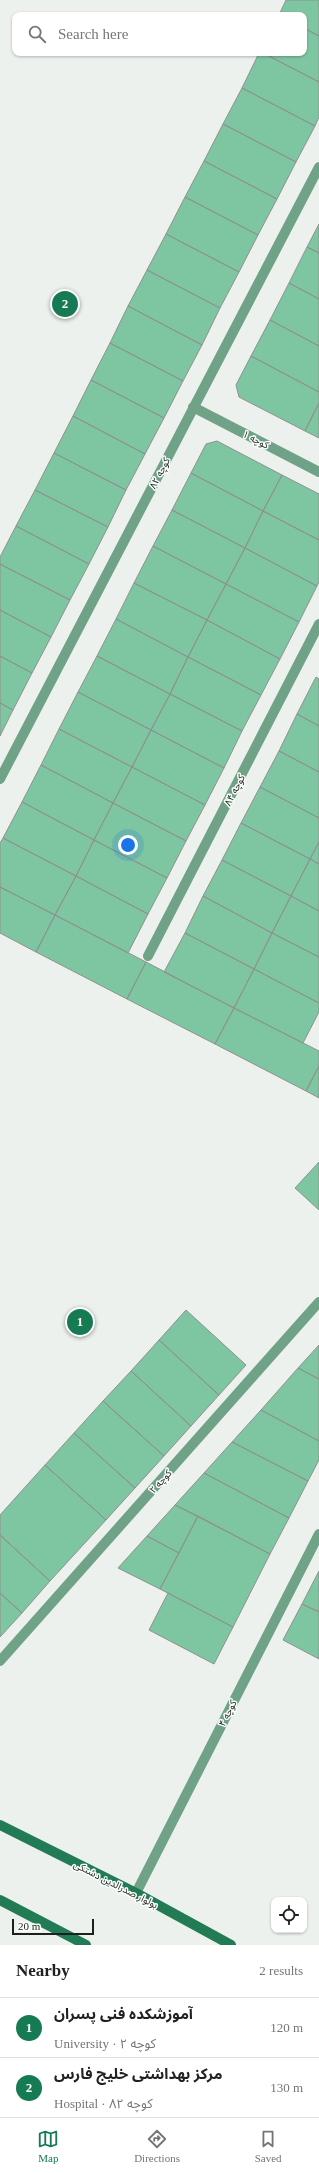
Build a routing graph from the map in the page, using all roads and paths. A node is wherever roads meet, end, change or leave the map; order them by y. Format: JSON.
{"nodes":[{"id":1,"x":319,"y":167,"type":"edge"},
{"id":2,"x":193,"y":407,"type":"junction"},
{"id":3,"x":319,"y":472,"type":"edge"},
{"id":4,"x":319,"y":624,"type":"edge"},
{"id":5,"x":0,"y":780,"type":"edge"},
{"id":6,"x":148,"y":956,"type":"dead end"},
{"id":7,"x":319,"y":1302,"type":"edge"},
{"id":8,"x":319,"y":1534,"type":"edge"},
{"id":9,"x":0,"y":1661,"type":"edge"},
{"id":10,"x":0,"y":1825,"type":"edge"},
{"id":11,"x":136,"y":1893,"type":"junction"},
{"id":12,"x":0,"y":1900,"type":"edge"},
{"id":13,"x":86,"y":1945,"type":"edge"},
{"id":14,"x":231,"y":1945,"type":"edge"}],
"edges":[{"from":1,"to":2,"type":"street","name":"کوچه ۸۲"},
{"from":2,"to":3,"type":"street","name":"کوچه ۱"},
{"from":2,"to":5,"type":"street","name":"کوچه ۸۲"},
{"from":4,"to":6,"type":"street","name":"کوچه ۸۴"},
{"from":7,"to":9,"type":"street","name":"کوچه ۲"},
{"from":8,"to":11,"type":"street","name":"کوچه ۴"},
{"from":10,"to":11,"type":"street","name":"بولوار صدرالدین دشتکی"},
{"from":11,"to":14,"type":"street","name":"بولوار صدرالدین دشتکی"},
{"from":12,"to":13,"type":"street"}]}
